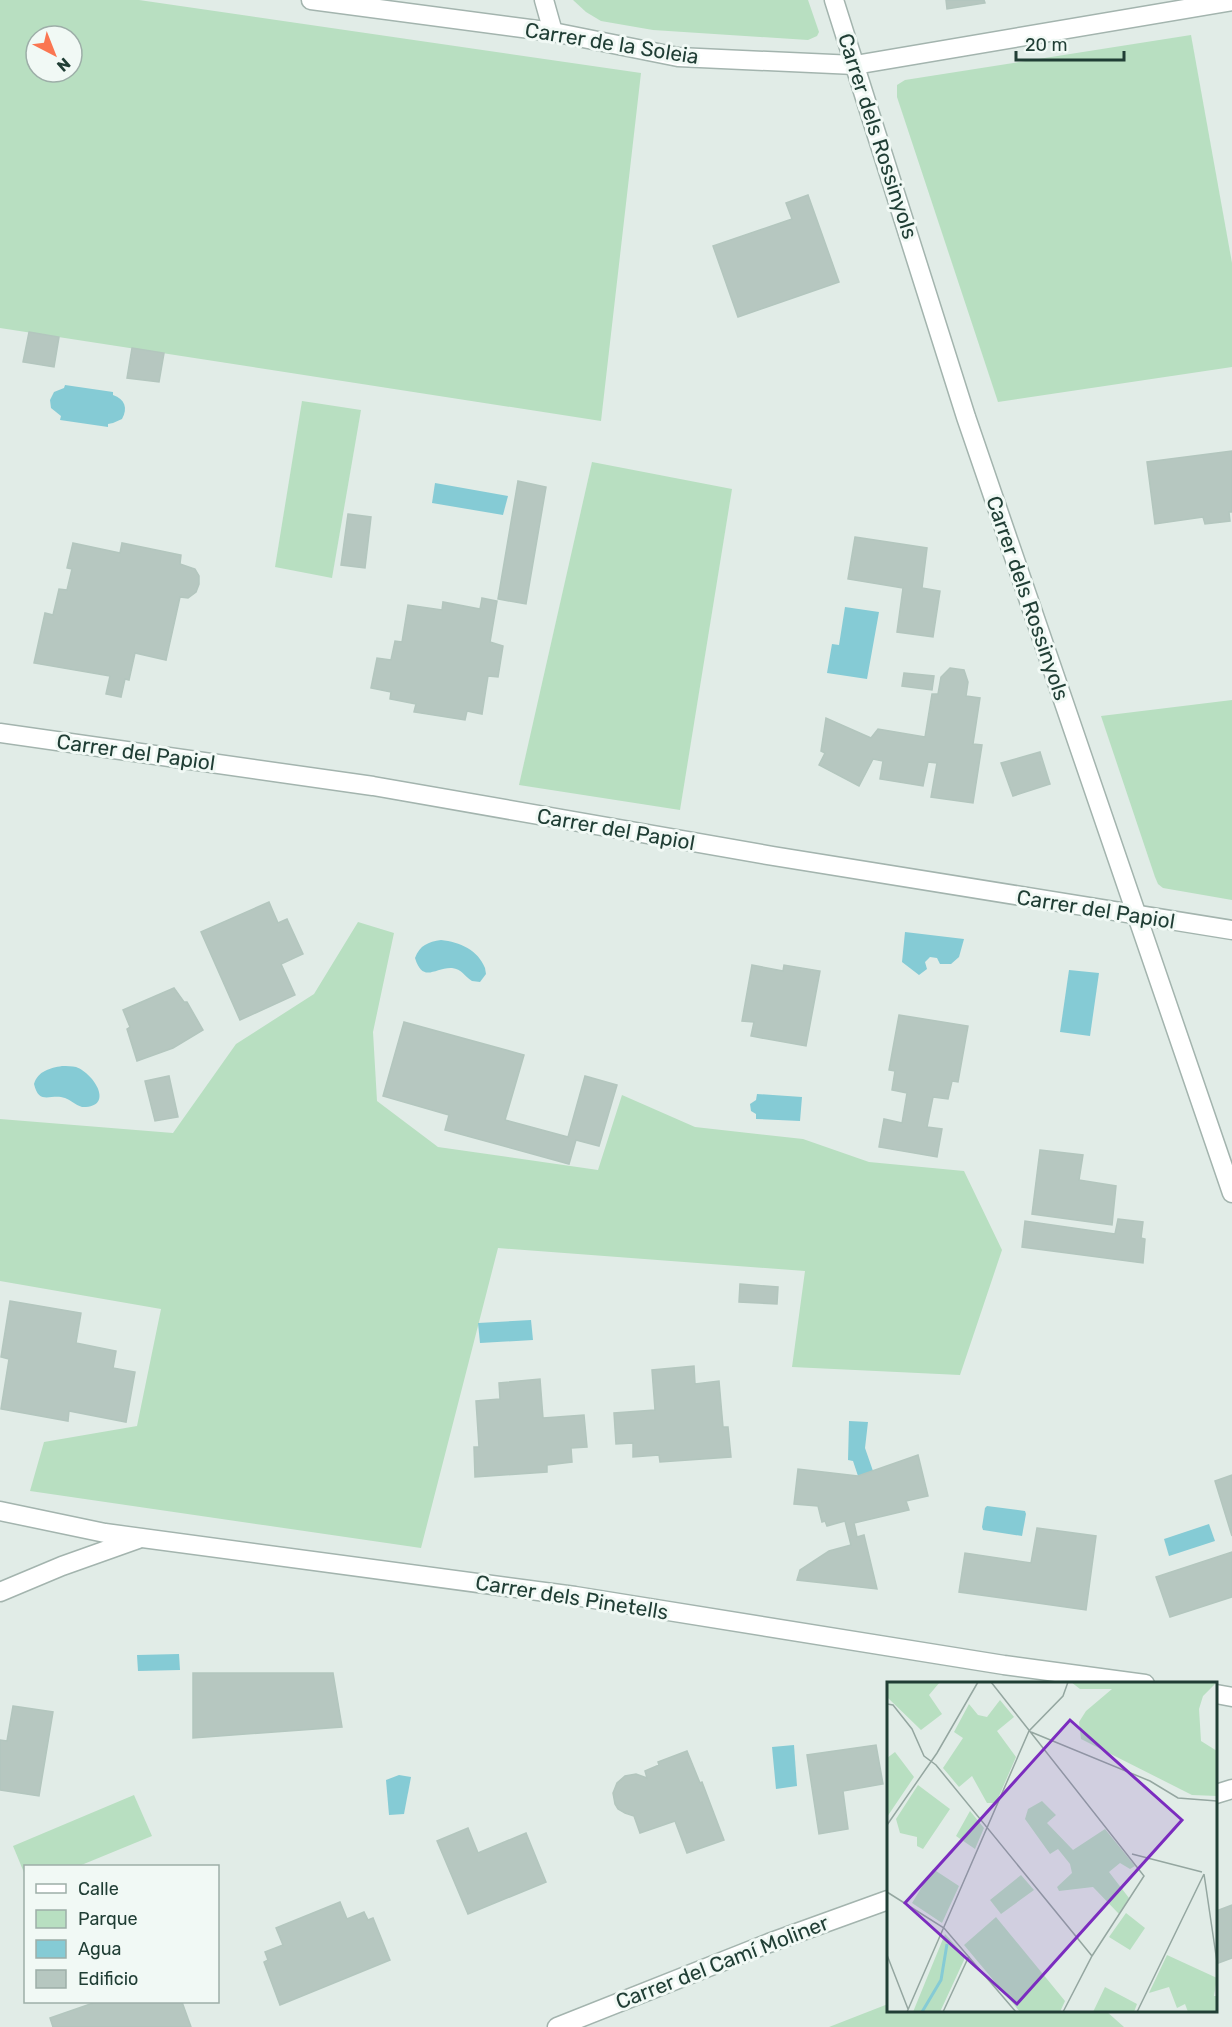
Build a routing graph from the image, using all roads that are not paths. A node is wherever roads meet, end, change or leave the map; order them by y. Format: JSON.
{"nodes":[{"id":1,"x":311,"y":0,"type":"edge"},
{"id":2,"x":544,"y":0,"type":"edge"},
{"id":3,"x":834,"y":0,"type":"edge"},
{"id":4,"x":1232,"y":1,"type":"edge"},
{"id":5,"x":553,"y":32,"type":"junction"},
{"id":6,"x":855,"y":65,"type":"junction"},
{"id":7,"x":0,"y":733,"type":"edge"},
{"id":8,"x":1137,"y":916,"type":"junction"},
{"id":9,"x":1232,"y":930,"type":"edge"},
{"id":10,"x":1232,"y":1193,"type":"edge"},
{"id":11,"x":0,"y":1511,"type":"edge"},
{"id":12,"x":143,"y":1538,"type":"junction"},
{"id":13,"x":0,"y":1592,"type":"edge"},
{"id":14,"x":1136,"y":1682,"type":"edge"},
{"id":15,"x":1217,"y":1694,"type":"edge"},
{"id":16,"x":1232,"y":1697,"type":"edge"},
{"id":17,"x":1232,"y":1789,"type":"edge"},
{"id":18,"x":1217,"y":1793,"type":"edge"},
{"id":19,"x":887,"y":1900,"type":"edge"},
{"id":20,"x":557,"y":2027,"type":"edge"}],
"edges":[{"from":1,"to":5,"type":"street","name":"Carrer de la Soleia"},
{"from":2,"to":5,"type":"street"},
{"from":3,"to":6,"type":"street","name":"Carrer dels Rossinyols"},
{"from":4,"to":6,"type":"street","name":"Carrer de la Soleia"},
{"from":5,"to":6,"type":"street","name":"Carrer de la Soleia"},
{"from":6,"to":8,"type":"street","name":"Carrer dels Rossinyols"},
{"from":7,"to":8,"type":"street","name":"Carrer del Papiol"},
{"from":8,"to":9,"type":"street","name":"Carrer del Papiol"},
{"from":8,"to":10,"type":"street","name":"Carrer dels Rossinyols"},
{"from":11,"to":12,"type":"street","name":"Carrer dels Pinetells"},
{"from":12,"to":13,"type":"street"},
{"from":12,"to":14,"type":"street","name":"Carrer dels Pinetells"},
{"from":15,"to":16,"type":"street"},
{"from":17,"to":18,"type":"street"},
{"from":19,"to":20,"type":"street","name":"Carrer del Camí Moliner"}]}
